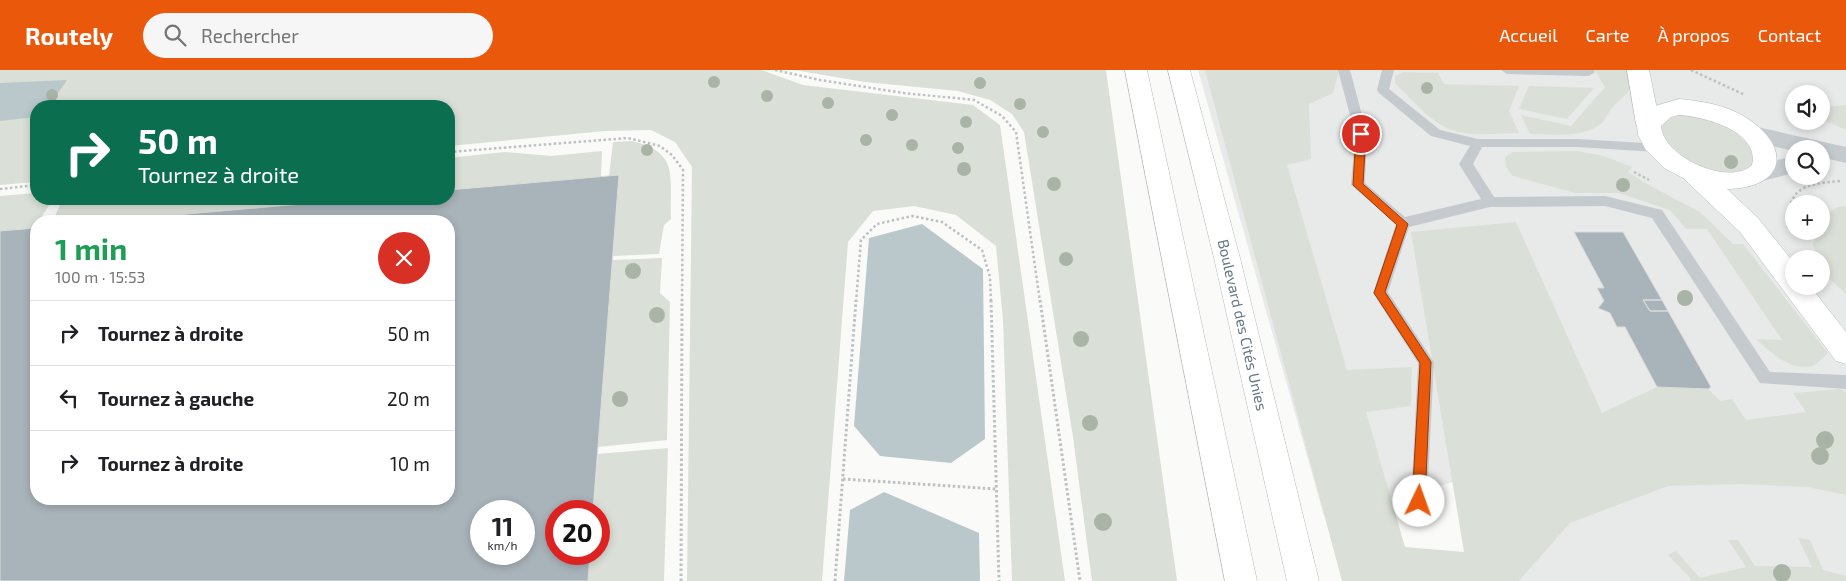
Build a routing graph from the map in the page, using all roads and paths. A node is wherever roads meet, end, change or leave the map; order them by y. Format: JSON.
{"nodes":[{"id":1,"x":774,"y":70,"type":"edge"},
{"id":2,"x":1136,"y":70,"type":"edge"},
{"id":3,"x":1179,"y":70,"type":"edge"},
{"id":4,"x":1344,"y":70,"type":"edge"},
{"id":5,"x":1388,"y":70,"type":"edge"},
{"id":6,"x":1507,"y":70,"type":"edge"},
{"id":7,"x":1638,"y":70,"type":"edge"},
{"id":8,"x":1691,"y":70,"type":"edge"},
{"id":9,"x":1589,"y":72,"type":"dead end"},
{"id":10,"x":1746,"y":96,"type":"dead end"},
{"id":11,"x":1648,"y":124,"type":"junction"},
{"id":12,"x":1752,"y":134,"type":"junction"},
{"id":13,"x":1785,"y":141,"type":"edge"},
{"id":14,"x":1478,"y":143,"type":"junction"},
{"id":15,"x":1656,"y":147,"type":"junction"},
{"id":16,"x":1830,"y":151,"type":"edge"},
{"id":17,"x":455,"y":152,"type":"edge"},
{"id":18,"x":1846,"y":155,"type":"edge"},
{"id":19,"x":1830,"y":166,"type":"edge"},
{"id":20,"x":1785,"y":167,"type":"edge"},
{"id":21,"x":1683,"y":169,"type":"junction"},
{"id":22,"x":1845,"y":172,"type":"edge"},
{"id":23,"x":1753,"y":176,"type":"junction"},
{"id":24,"x":30,"y":186,"type":"edge"},
{"id":25,"x":0,"y":188,"type":"edge"},
{"id":26,"x":1796,"y":195,"type":"edge"},
{"id":27,"x":1490,"y":202,"type":"junction"},
{"id":28,"x":1403,"y":224,"type":"junction"},
{"id":29,"x":1770,"y":247,"type":"junction"},
{"id":30,"x":1785,"y":270,"type":"edge"},
{"id":31,"x":1801,"y":295,"type":"edge"},
{"id":32,"x":1846,"y":353,"type":"edge"},
{"id":33,"x":1846,"y":382,"type":"edge"},
{"id":34,"x":843,"y":479,"type":"junction"},
{"id":35,"x":996,"y":489,"type":"junction"},
{"id":36,"x":1419,"y":501,"type":"dead end"},
{"id":37,"x":681,"y":581,"type":"edge"},
{"id":38,"x":835,"y":581,"type":"edge"},
{"id":39,"x":999,"y":581,"type":"edge"},
{"id":40,"x":1080,"y":581,"type":"edge"},
{"id":41,"x":1241,"y":581,"type":"edge"},
{"id":42,"x":1303,"y":581,"type":"edge"}],
"edges":[{"from":1,"to":40,"type":"path"},
{"from":2,"to":41,"type":"main road"},
{"from":3,"to":42,"type":"main road","name":"Boulevard des Cités Unies"},
{"from":4,"to":28,"type":"lane"},
{"from":5,"to":14,"type":"lane"},
{"from":6,"to":9,"type":"lane"},
{"from":7,"to":11,"type":"main road"},
{"from":8,"to":10,"type":"path"},
{"from":11,"to":12,"type":"main road"},
{"from":11,"to":15,"type":"main road"},
{"from":12,"to":13,"type":"street"},
{"from":12,"to":23,"type":"main road"},
{"from":14,"to":15,"type":"lane"},
{"from":14,"to":27,"type":"lane"},
{"from":15,"to":21,"type":"main road"},
{"from":16,"to":18,"type":"street"},
{"from":17,"to":37,"type":"path"},
{"from":19,"to":22,"type":"street"},
{"from":20,"to":23,"type":"street"},
{"from":21,"to":23,"type":"main road"},
{"from":21,"to":29,"type":"main road"},
{"from":22,"to":26,"type":"path"},
{"from":23,"to":29,"type":"main road"},
{"from":24,"to":25,"type":"path"},
{"from":27,"to":28,"type":"lane"},
{"from":27,"to":33,"type":"lane"},
{"from":28,"to":36,"type":"lane"},
{"from":29,"to":30,"type":"main road"},
{"from":31,"to":32,"type":"main road"},
{"from":34,"to":35,"type":"path"},
{"from":34,"to":35,"type":"path"},
{"from":34,"to":38,"type":"path"},
{"from":35,"to":39,"type":"path"}]}
